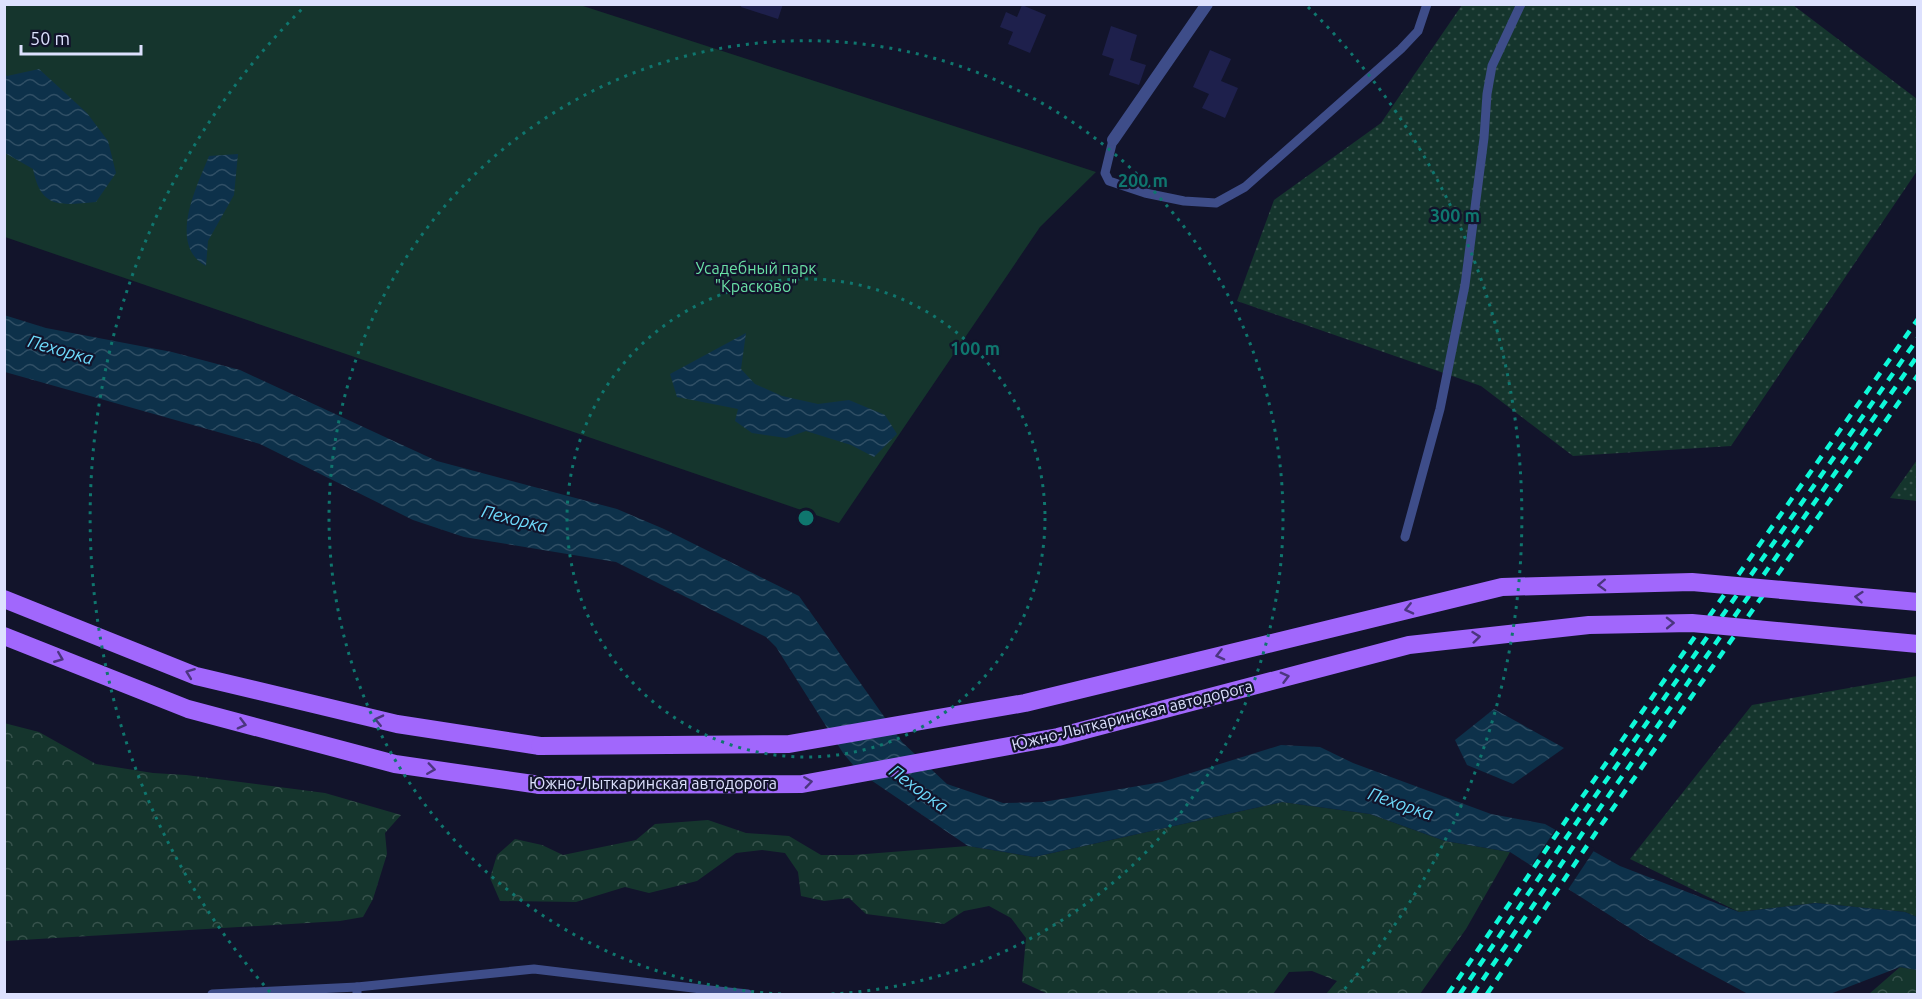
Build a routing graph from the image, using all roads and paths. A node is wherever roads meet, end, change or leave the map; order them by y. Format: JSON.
{"nodes":[{"id":1,"x":1207,"y":4,"type":"edge"},
{"id":2,"x":1427,"y":4,"type":"edge"},
{"id":3,"x":1521,"y":4,"type":"edge"},
{"id":4,"x":1113,"y":140,"type":"joint"},
{"id":5,"x":1405,"y":537,"type":"dead end"},
{"id":6,"x":8,"y":599,"type":"edge"},
{"id":7,"x":1917,"y":602,"type":"edge"},
{"id":8,"x":4,"y":636,"type":"edge"},
{"id":9,"x":1917,"y":644,"type":"edge"},
{"id":10,"x":357,"y":991,"type":"edge"},
{"id":11,"x":719,"y":993,"type":"edge"},
{"id":12,"x":212,"y":994,"type":"edge"},
{"id":13,"x":748,"y":994,"type":"edge"}],
"edges":[{"from":1,"to":4,"type":"street"},
{"from":2,"to":4,"type":"lane"},
{"from":3,"to":5,"type":"lane"},
{"from":7,"to":6,"type":"main road","one_way":true,"bridge":true},
{"from":8,"to":9,"type":"main road","name":"Южно-Лыткаринская автодорога","one_way":true,"bridge":true},
{"from":10,"to":11,"type":"lane"},
{"from":10,"to":12,"type":"lane"},
{"from":11,"to":13,"type":"lane"}]}
